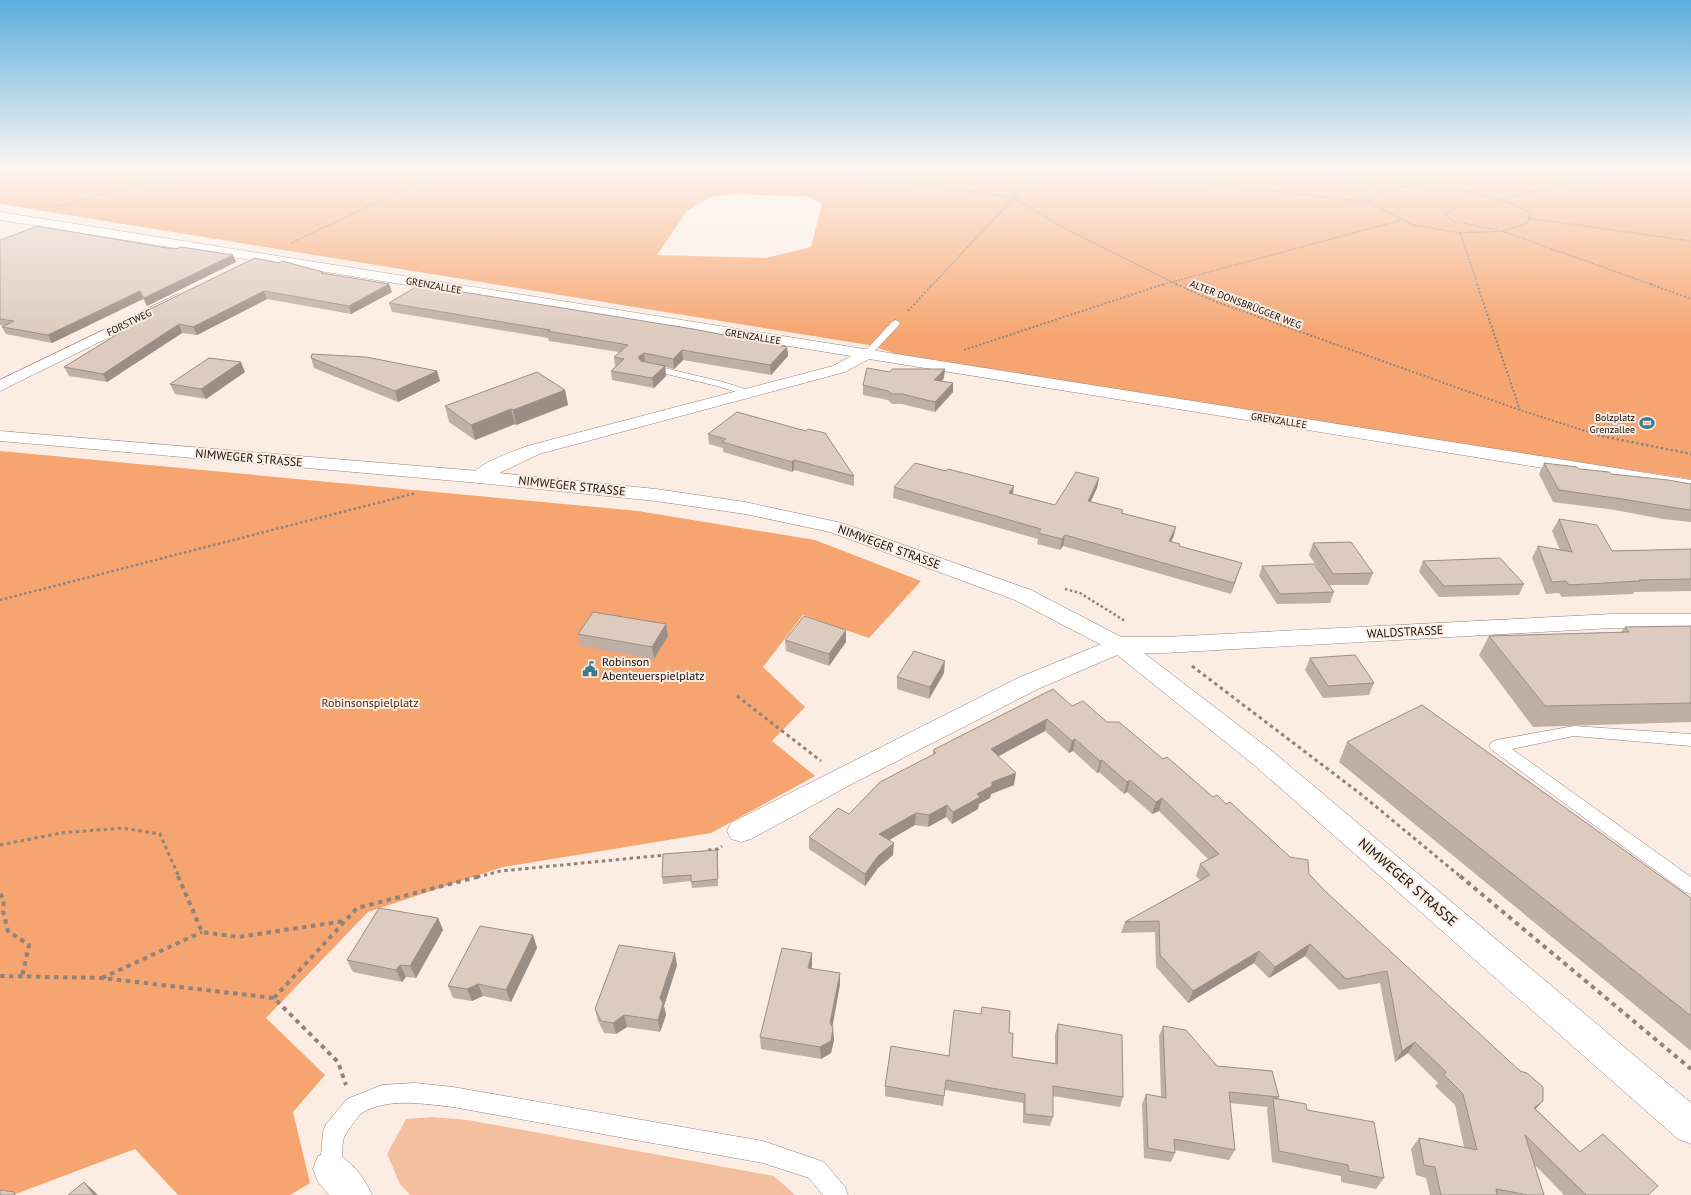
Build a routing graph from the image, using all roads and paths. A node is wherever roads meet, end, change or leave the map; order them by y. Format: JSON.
{"nodes":[{"id":1,"x":42,"y":223,"type":"edge"},
{"id":2,"x":333,"y":223,"type":"edge"},
{"id":3,"x":991,"y":223,"type":"edge"},
{"id":4,"x":1055,"y":223,"type":"edge"},
{"id":5,"x":1391,"y":223,"type":"edge"},
{"id":6,"x":1408,"y":223,"type":"edge"},
{"id":7,"x":1462,"y":223,"type":"edge"},
{"id":8,"x":1527,"y":223,"type":"edge"},
{"id":9,"x":1562,"y":223,"type":"edge"},
{"id":10,"x":1503,"y":231,"type":"junction"},
{"id":11,"x":1460,"y":233,"type":"junction"},
{"id":12,"x":1691,"y":241,"type":"edge"},
{"id":13,"x":258,"y":258,"type":"junction"},
{"id":14,"x":237,"y":268,"type":"edge"},
{"id":15,"x":1171,"y":282,"type":"junction"},
{"id":16,"x":188,"y":293,"type":"edge"},
{"id":17,"x":1691,"y":299,"type":"edge"},
{"id":18,"x":896,"y":323,"type":"joint"},
{"id":19,"x":867,"y":354,"type":"junction"},
{"id":20,"x":923,"y":363,"type":"junction"},
{"id":21,"x":646,"y":367,"type":"edge"},
{"id":22,"x":0,"y":386,"type":"edge"},
{"id":23,"x":749,"y":393,"type":"junction"},
{"id":24,"x":1520,"y":410,"type":"junction"},
{"id":25,"x":0,"y":436,"type":"edge"},
{"id":26,"x":1691,"y":454,"type":"edge"},
{"id":27,"x":479,"y":476,"type":"junction"},
{"id":28,"x":1691,"y":486,"type":"edge"},
{"id":29,"x":418,"y":492,"type":"dead end"},
{"id":30,"x":0,"y":600,"type":"edge"},
{"id":31,"x":1691,"y":621,"type":"edge"},
{"id":32,"x":1119,"y":645,"type":"junction"},
{"id":33,"x":737,"y":696,"type":"dead end"},
{"id":34,"x":1691,"y":740,"type":"edge"},
{"id":35,"x":842,"y":777,"type":"junction"},
{"id":36,"x":741,"y":831,"type":"joint"},
{"id":37,"x":0,"y":844,"type":"edge"},
{"id":38,"x":703,"y":851,"type":"edge"},
{"id":39,"x":672,"y":854,"type":"edge"},
{"id":40,"x":1691,"y":887,"type":"edge"},
{"id":41,"x":0,"y":894,"type":"edge"},
{"id":42,"x":345,"y":921,"type":"junction"},
{"id":43,"x":202,"y":932,"type":"junction"},
{"id":44,"x":0,"y":976,"type":"edge"},
{"id":45,"x":22,"y":976,"type":"junction"},
{"id":46,"x":102,"y":978,"type":"junction"},
{"id":47,"x":274,"y":998,"type":"junction"},
{"id":48,"x":354,"y":1106,"type":"junction"},
{"id":49,"x":1691,"y":1126,"type":"edge"},
{"id":50,"x":342,"y":1182,"type":"edge"},
{"id":51,"x":837,"y":1195,"type":"edge"}],
"edges":[{"from":1,"to":13,"type":"street","name":"GRENZALLEE"},
{"from":2,"to":13,"type":"path"},
{"from":3,"to":18,"type":"path"},
{"from":4,"to":15,"type":"path","name":"ALTER DONSBRÜGGER WEG"},
{"from":5,"to":15,"type":"path"},
{"from":6,"to":11,"type":"path"},
{"from":7,"to":10,"type":"path"},
{"from":8,"to":10,"type":"path"},
{"from":9,"to":12,"type":"path"},
{"from":10,"to":11,"type":"path"},
{"from":10,"to":17,"type":"path"},
{"from":11,"to":24,"type":"path"},
{"from":13,"to":14,"type":"street"},
{"from":13,"to":19,"type":"street","name":"GRENZALLEE"},
{"from":15,"to":20,"type":"path"},
{"from":15,"to":24,"type":"path","name":"ALTER DONSBRÜGGER WEG"},
{"from":16,"to":22,"type":"street","name":"FORSTWEG"},
{"from":18,"to":19,"type":"lane"},
{"from":19,"to":20,"type":"street","name":"GRENZALLEE"},
{"from":19,"to":23,"type":"street"},
{"from":20,"to":28,"type":"street","name":"GRENZALLEE"},
{"from":21,"to":23,"type":"lane"},
{"from":23,"to":27,"type":"street"},
{"from":24,"to":26,"type":"path","name":"ALTER DONSBRÜGGER WEG"},
{"from":25,"to":27,"type":"street","name":"NIMWEGER STRASSE"},
{"from":27,"to":32,"type":"street","name":"NIMWEGER STRASSE"},
{"from":29,"to":30,"type":"path"},
{"from":31,"to":32,"type":"street","name":"WALDSTRASSE"},
{"from":32,"to":35,"type":"street"},
{"from":32,"to":49,"type":"street","name":"NIMWEGER STRASSE"},
{"from":33,"to":35,"type":"path"},
{"from":34,"to":40,"type":"lane"},
{"from":35,"to":36,"type":"street"},
{"from":36,"to":38,"type":"path"},
{"from":37,"to":43,"type":"path"},
{"from":39,"to":42,"type":"path"},
{"from":41,"to":45,"type":"path"},
{"from":42,"to":43,"type":"path"},
{"from":42,"to":47,"type":"path"},
{"from":43,"to":46,"type":"path"},
{"from":44,"to":45,"type":"path"},
{"from":45,"to":46,"type":"path"},
{"from":46,"to":47,"type":"path"},
{"from":47,"to":48,"type":"path"},
{"from":48,"to":50,"type":"lane"},
{"from":48,"to":51,"type":"lane"}]}
